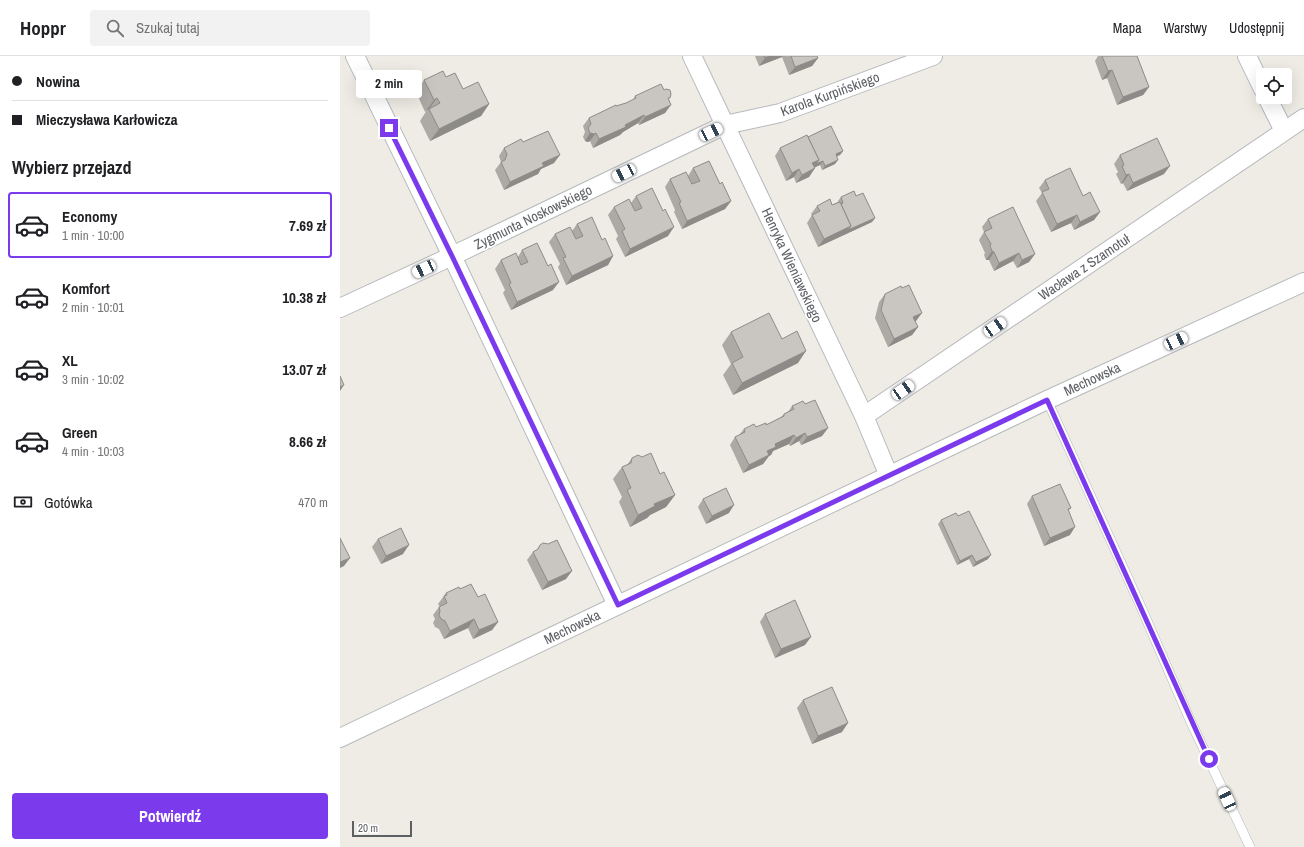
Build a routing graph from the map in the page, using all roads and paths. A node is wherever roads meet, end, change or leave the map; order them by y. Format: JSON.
{"nodes":[{"id":1,"x":355,"y":56,"type":"edge"},
{"id":2,"x":692,"y":56,"type":"edge"},
{"id":3,"x":933,"y":56,"type":"edge"},
{"id":4,"x":1247,"y":56,"type":"edge"},
{"id":5,"x":1256,"y":74,"type":"edge"},
{"id":6,"x":1270,"y":104,"type":"edge"},
{"id":7,"x":1304,"y":118,"type":"edge"},
{"id":8,"x":725,"y":125,"type":"junction"},
{"id":9,"x":1284,"y":132,"type":"junction"},
{"id":10,"x":452,"y":256,"type":"junction"},
{"id":11,"x":1304,"y":282,"type":"edge"},
{"id":12,"x":340,"y":308,"type":"edge"},
{"id":13,"x":1047,"y":400,"type":"junction"},
{"id":14,"x":864,"y":416,"type":"junction"},
{"id":15,"x":889,"y":476,"type":"junction"},
{"id":16,"x":618,"y":605,"type":"junction"},
{"id":17,"x":341,"y":734,"type":"edge"},
{"id":18,"x":1250,"y":847,"type":"edge"}],
"edges":[{"from":1,"to":10,"type":"street"},
{"from":2,"to":8,"type":"street","name":"Henryka Wieniawskiego"},
{"from":3,"to":8,"type":"street","name":"Karola Kurpińskiego"},
{"from":4,"to":5,"type":"street"},
{"from":6,"to":9,"type":"street"},
{"from":7,"to":9,"type":"street","name":"Wacława z Szamotuł"},
{"from":8,"to":10,"type":"street","name":"Zygmunta Noskowskiego"},
{"from":8,"to":14,"type":"street","name":"Henryka Wieniawskiego"},
{"from":9,"to":14,"type":"street","name":"Wacława z Szamotuł"},
{"from":10,"to":12,"type":"street","name":"Zygmunta Noskowskiego"},
{"from":10,"to":16,"type":"street"},
{"from":11,"to":13,"type":"street","name":"Mechowska"},
{"from":13,"to":15,"type":"street","name":"Mechowska"},
{"from":13,"to":18,"type":"lane"},
{"from":14,"to":15,"type":"street","name":"Henryka Wieniawskiego"},
{"from":15,"to":16,"type":"street","name":"Mechowska"},
{"from":16,"to":17,"type":"street","name":"Mechowska"}]}
